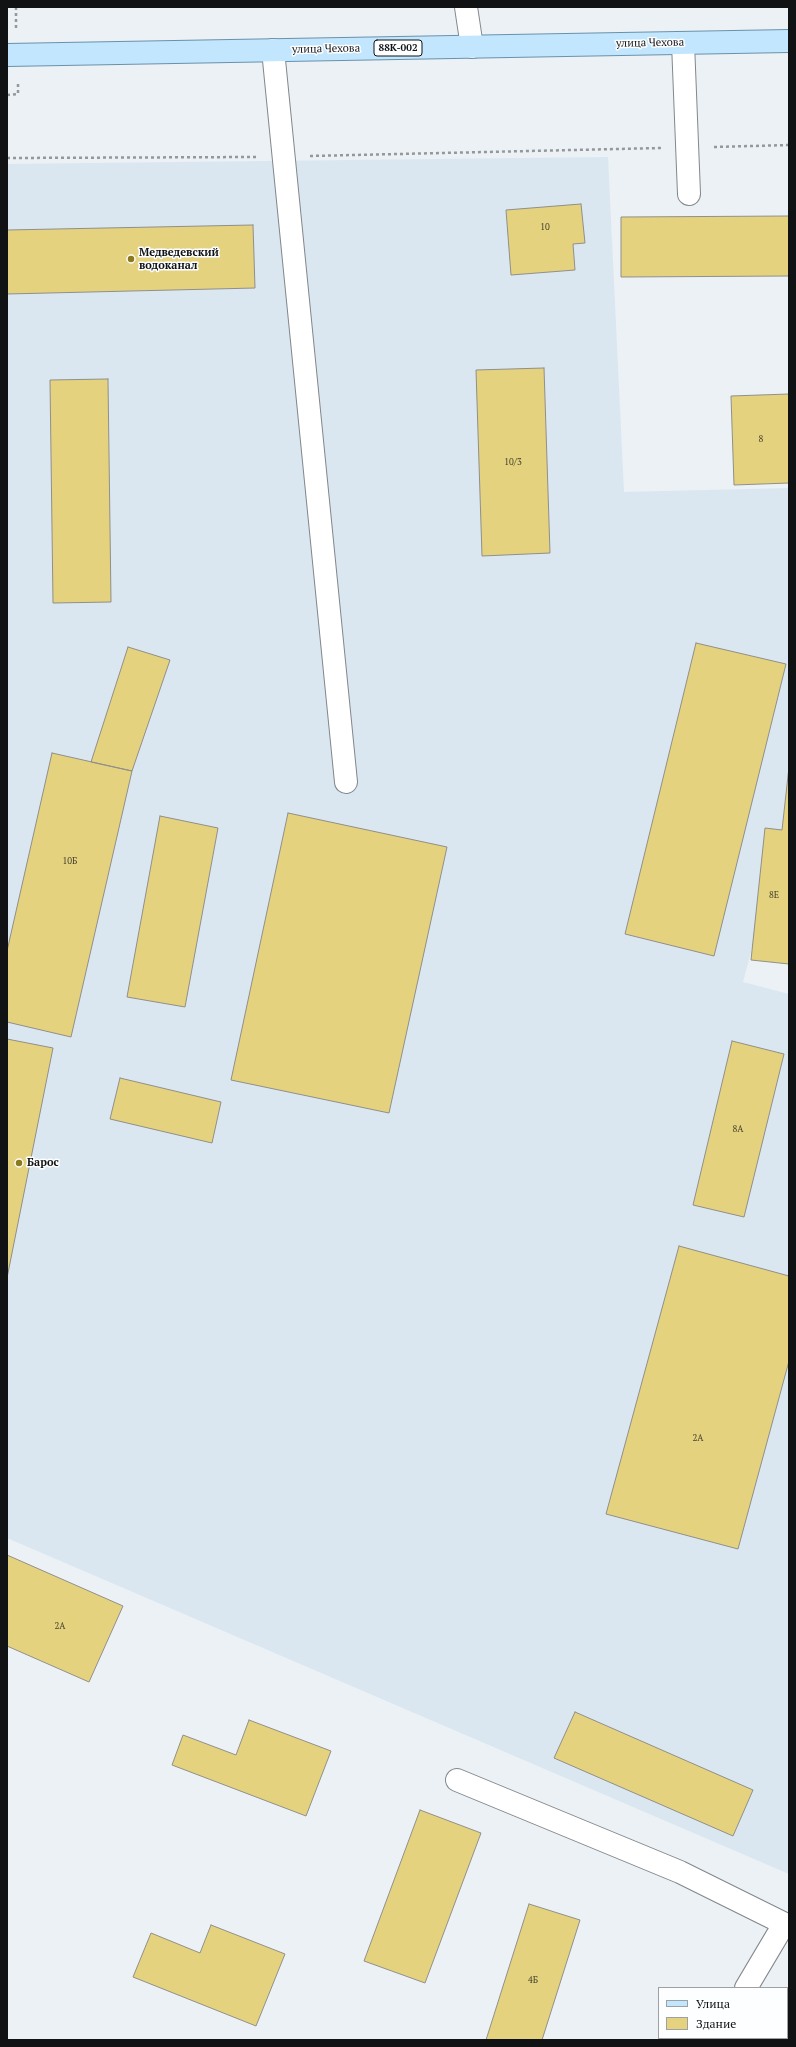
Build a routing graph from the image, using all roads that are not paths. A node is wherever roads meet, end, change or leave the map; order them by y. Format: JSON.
{"nodes":[{"id":1,"x":466,"y":7,"type":"edge"},
{"id":2,"x":789,"y":41,"type":"edge"},
{"id":3,"x":683,"y":43,"type":"junction"},
{"id":4,"x":472,"y":47,"type":"junction"},
{"id":5,"x":273,"y":50,"type":"junction"},
{"id":6,"x":7,"y":55,"type":"edge"},
{"id":7,"x":689,"y":194,"type":"dead end"},
{"id":8,"x":346,"y":782,"type":"dead end"},
{"id":9,"x":457,"y":1780,"type":"dead end"},
{"id":10,"x":787,"y":1925,"type":"edge"},
{"id":11,"x":747,"y":1987,"type":"edge"}],
"edges":[{"from":1,"to":4,"type":"street"},
{"from":2,"to":3,"type":"main road","name":"улица Чехова","number":"88К-002"},
{"from":3,"to":4,"type":"main road","name":"улица Чехова","number":"88К-002"},
{"from":3,"to":7,"type":"street"},
{"from":4,"to":5,"type":"main road","name":"улица Чехова","number":"88К-002"},
{"from":5,"to":6,"type":"main road","name":"улица Чехова","number":"88К-002"},
{"from":5,"to":8,"type":"street"},
{"from":9,"to":10,"type":"street"},
{"from":10,"to":11,"type":"street"}]}
